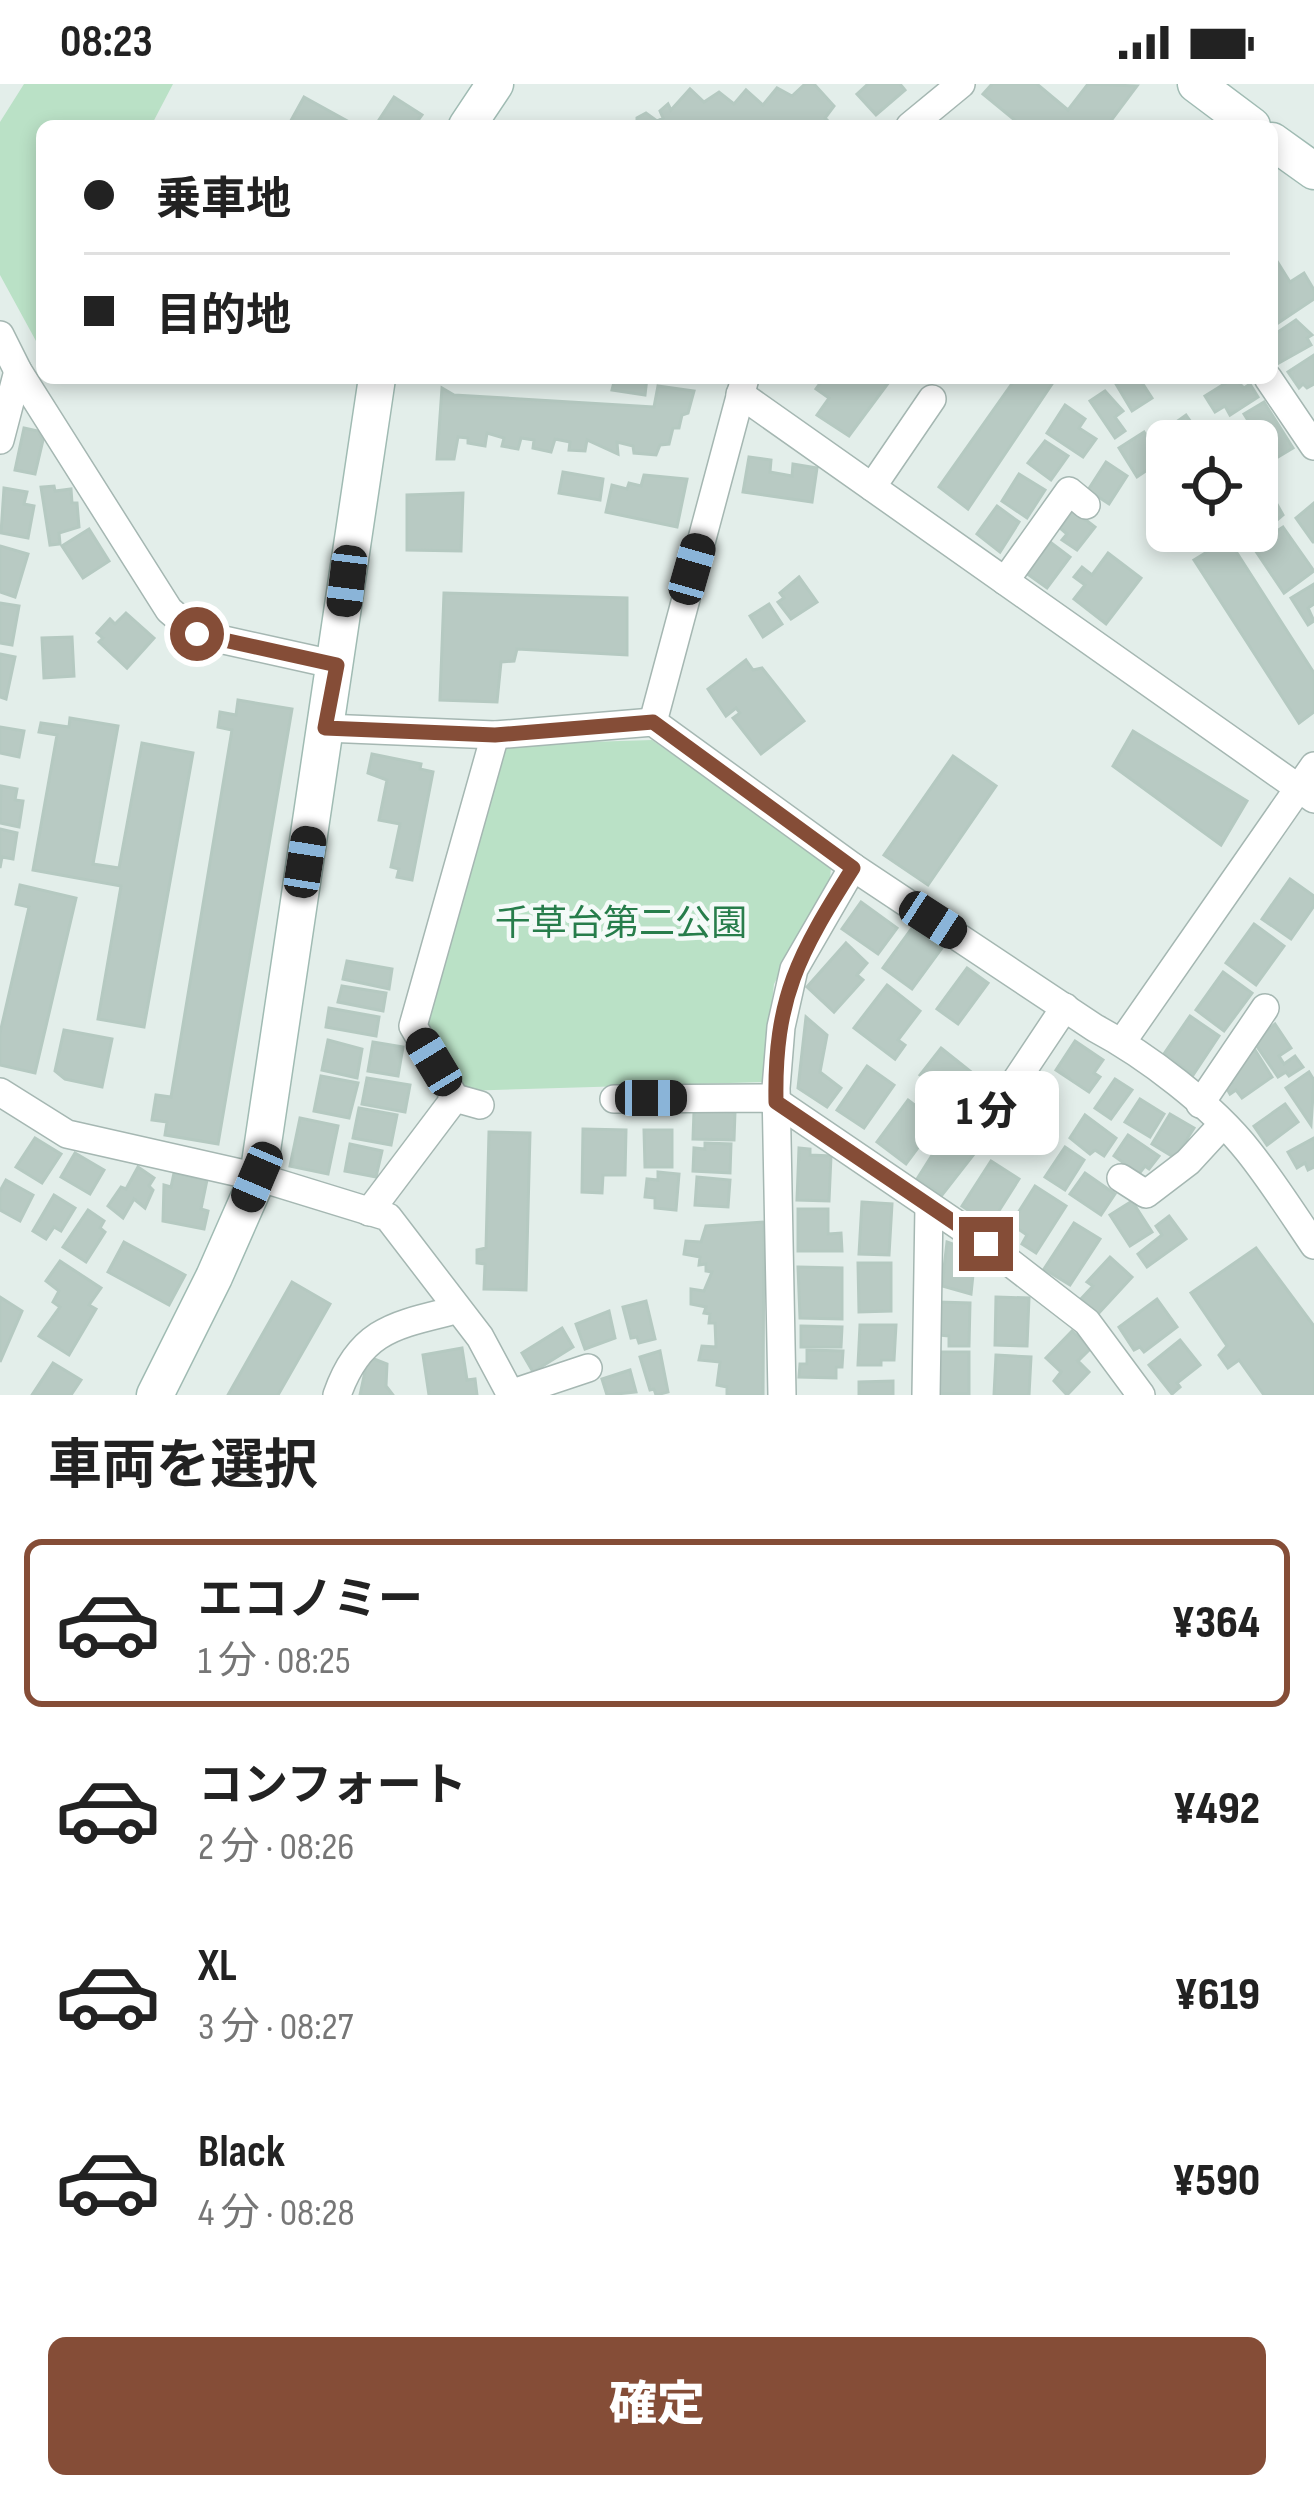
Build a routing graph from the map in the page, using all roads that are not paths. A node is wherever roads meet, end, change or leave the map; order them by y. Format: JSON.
{"nodes":[{"id":1,"x":495,"y":84,"type":"edge"},
{"id":2,"x":962,"y":84,"type":"edge"},
{"id":3,"x":1196,"y":84,"type":"edge"},
{"id":4,"x":471,"y":120,"type":"edge"},
{"id":5,"x":917,"y":120,"type":"edge"},
{"id":6,"x":1241,"y":120,"type":"edge"},
{"id":7,"x":1278,"y":148,"type":"edge"},
{"id":8,"x":1314,"y":171,"type":"edge"},
{"id":9,"x":0,"y":335,"type":"edge"},
{"id":10,"x":18,"y":371,"type":"junction"},
{"id":11,"x":376,"y":384,"type":"edge"},
{"id":12,"x":1272,"y":384,"type":"edge"},
{"id":13,"x":743,"y":386,"type":"edge"},
{"id":14,"x":932,"y":399,"type":"dead end"},
{"id":15,"x":0,"y":440,"type":"edge"},
{"id":16,"x":1314,"y":446,"type":"edge"},
{"id":17,"x":872,"y":487,"type":"junction"},
{"id":18,"x":1086,"y":505,"type":"dead end"},
{"id":19,"x":1005,"y":580,"type":"junction"},
{"id":20,"x":337,"y":665,"type":"junction"},
{"id":21,"x":653,"y":722,"type":"junction"},
{"id":22,"x":325,"y":728,"type":"junction"},
{"id":23,"x":495,"y":735,"type":"junction"},
{"id":24,"x":1309,"y":784,"type":"edge"},
{"id":25,"x":853,"y":868,"type":"junction"},
{"id":26,"x":1065,"y":1007,"type":"junction"},
{"id":27,"x":1265,"y":1008,"type":"dead end"},
{"id":28,"x":1122,"y":1042,"type":"junction"},
{"id":29,"x":1017,"y":1079,"type":"dead end"},
{"id":30,"x":0,"y":1092,"type":"edge"},
{"id":31,"x":614,"y":1099,"type":"dead end"},
{"id":32,"x":776,"y":1102,"type":"junction"},
{"id":33,"x":1201,"y":1104,"type":"junction"},
{"id":34,"x":1223,"y":1124,"type":"junction"},
{"id":35,"x":257,"y":1177,"type":"junction"},
{"id":36,"x":1121,"y":1178,"type":"dead end"},
{"id":37,"x":929,"y":1206,"type":"junction"},
{"id":38,"x":370,"y":1212,"type":"junction"},
{"id":39,"x":1314,"y":1245,"type":"edge"},
{"id":40,"x":456,"y":1310,"type":"junction"},
{"id":41,"x":588,"y":1368,"type":"dead end"},
{"id":42,"x":155,"y":1395,"type":"edge"},
{"id":43,"x":337,"y":1395,"type":"edge"},
{"id":44,"x":511,"y":1395,"type":"edge"},
{"id":45,"x":782,"y":1395,"type":"edge"},
{"id":46,"x":926,"y":1395,"type":"edge"},
{"id":47,"x":1141,"y":1395,"type":"edge"}],
"edges":[{"from":1,"to":4,"type":"street"},
{"from":2,"to":5,"type":"street"},
{"from":3,"to":6,"type":"street"},
{"from":7,"to":8,"type":"street"},
{"from":9,"to":10,"type":"street"},
{"from":10,"to":15,"type":"street"},
{"from":10,"to":20,"type":"street"},
{"from":11,"to":20,"type":"street"},
{"from":12,"to":16,"type":"street"},
{"from":13,"to":17,"type":"street"},
{"from":13,"to":21,"type":"street"},
{"from":14,"to":17,"type":"street"},
{"from":17,"to":19,"type":"street"},
{"from":18,"to":19,"type":"street"},
{"from":19,"to":24,"type":"street"},
{"from":20,"to":22,"type":"street"},
{"from":21,"to":23,"type":"street"},
{"from":21,"to":25,"type":"street"},
{"from":22,"to":23,"type":"street"},
{"from":22,"to":35,"type":"street"},
{"from":23,"to":38,"type":"street"},
{"from":24,"to":28,"type":"street"},
{"from":25,"to":26,"type":"street"},
{"from":25,"to":32,"type":"street"},
{"from":26,"to":28,"type":"street"},
{"from":26,"to":29,"type":"street"},
{"from":27,"to":33,"type":"street"},
{"from":28,"to":33,"type":"street"},
{"from":30,"to":35,"type":"street"},
{"from":31,"to":32,"type":"street"},
{"from":32,"to":37,"type":"street"},
{"from":32,"to":45,"type":"street"},
{"from":33,"to":34,"type":"street"},
{"from":34,"to":36,"type":"street"},
{"from":34,"to":39,"type":"street"},
{"from":35,"to":38,"type":"street"},
{"from":35,"to":42,"type":"street"},
{"from":37,"to":46,"type":"street"},
{"from":37,"to":47,"type":"street"},
{"from":38,"to":40,"type":"street"},
{"from":40,"to":43,"type":"street"},
{"from":40,"to":44,"type":"street"},
{"from":41,"to":44,"type":"street"}]}
